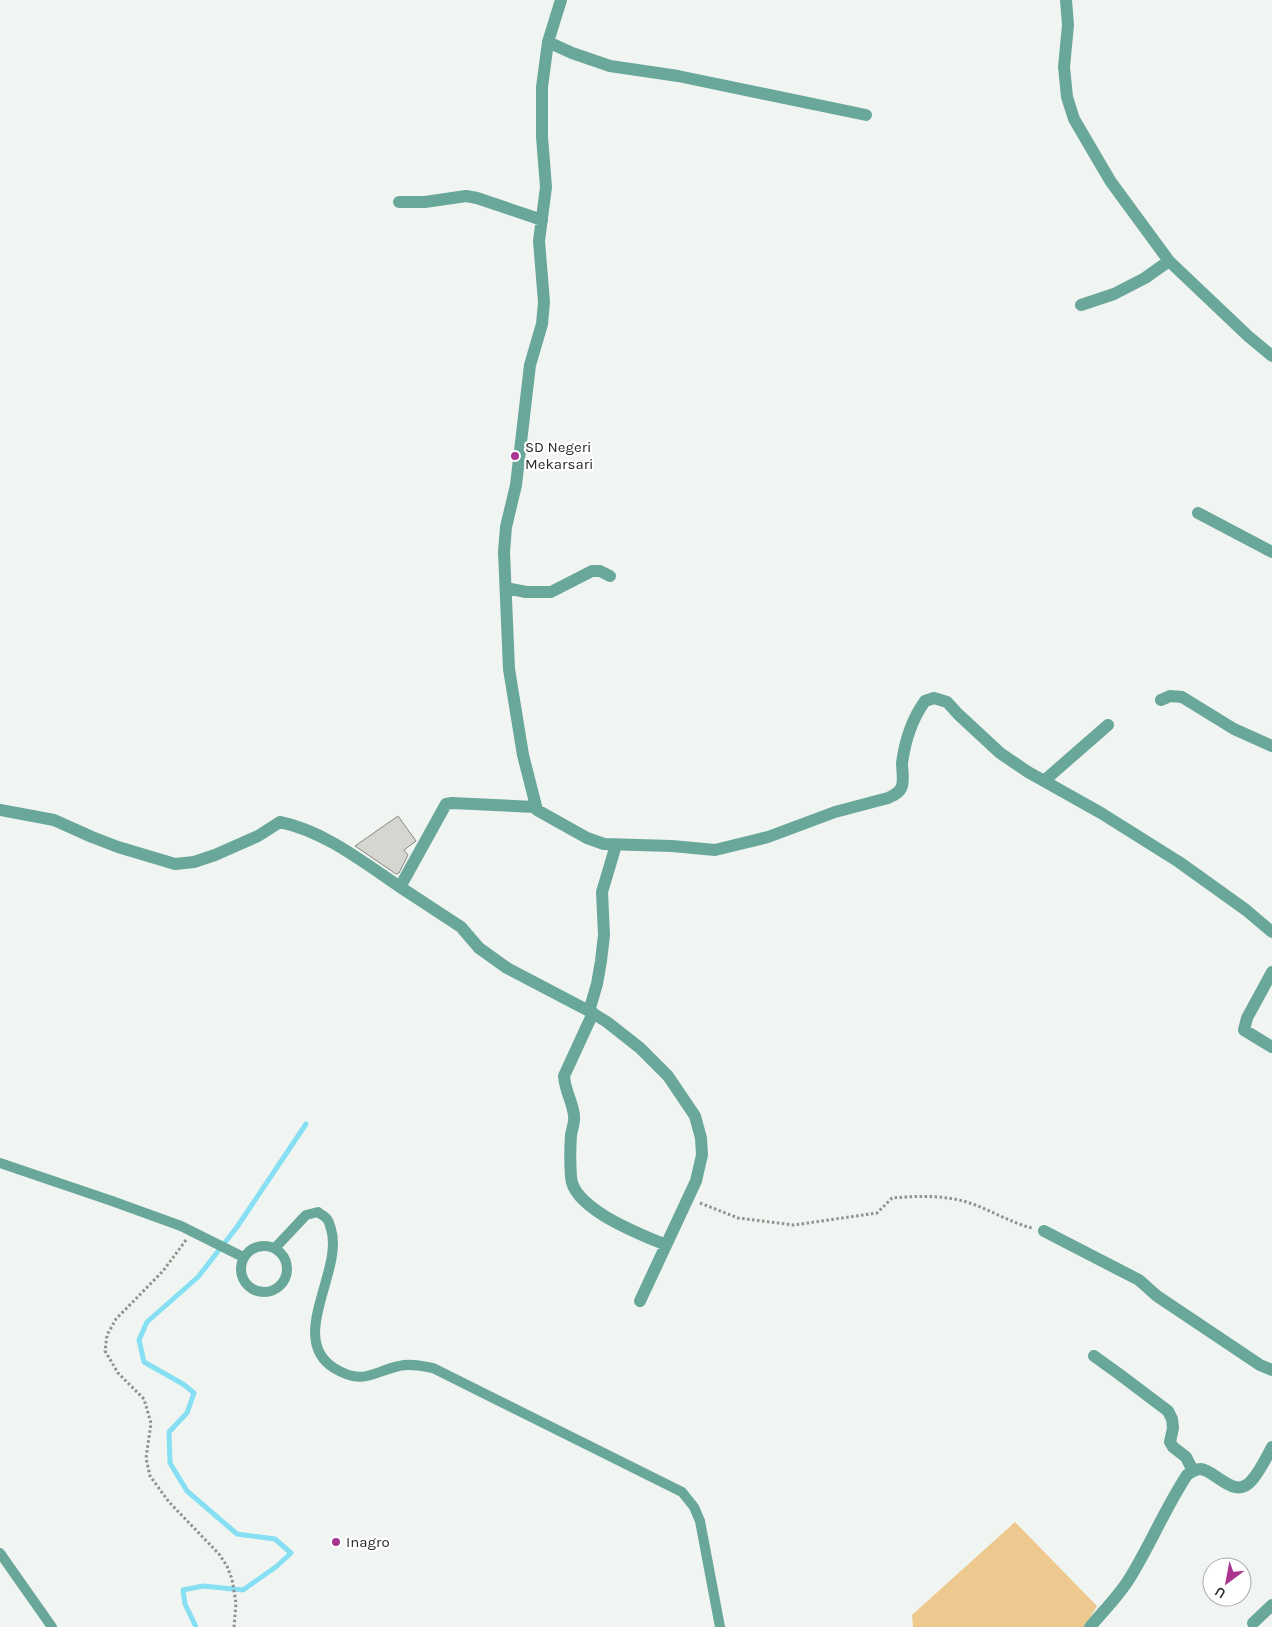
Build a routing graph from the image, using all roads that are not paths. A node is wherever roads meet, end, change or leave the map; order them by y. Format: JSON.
{"nodes":[{"id":1,"x":561,"y":0,"type":"edge"},
{"id":2,"x":1066,"y":0,"type":"edge"},
{"id":3,"x":548,"y":42,"type":"junction"},
{"id":4,"x":866,"y":115,"type":"dead end"},
{"id":5,"x":399,"y":202,"type":"dead end"},
{"id":6,"x":542,"y":220,"type":"junction"},
{"id":7,"x":1169,"y":261,"type":"junction"},
{"id":8,"x":1081,"y":305,"type":"dead end"},
{"id":9,"x":1272,"y":356,"type":"edge"},
{"id":10,"x":1198,"y":513,"type":"dead end"},
{"id":11,"x":1272,"y":552,"type":"edge"},
{"id":12,"x":610,"y":576,"type":"dead end"},
{"id":13,"x":506,"y":588,"type":"junction"},
{"id":14,"x":1161,"y":700,"type":"dead end"},
{"id":15,"x":1108,"y":725,"type":"dead end"},
{"id":16,"x":1272,"y":746,"type":"edge"},
{"id":17,"x":1045,"y":780,"type":"junction"},
{"id":18,"x":535,"y":807,"type":"junction"},
{"id":19,"x":0,"y":810,"type":"edge"},
{"id":20,"x":616,"y":845,"type":"junction"},
{"id":21,"x":400,"y":887,"type":"junction"},
{"id":22,"x":1272,"y":932,"type":"edge"},
{"id":23,"x":1272,"y":972,"type":"edge"},
{"id":24,"x":591,"y":1012,"type":"junction"},
{"id":25,"x":1272,"y":1047,"type":"edge"},
{"id":26,"x":0,"y":1163,"type":"edge"},
{"id":27,"x":1044,"y":1231,"type":"road end"},
{"id":28,"x":666,"y":1245,"type":"junction"},
{"id":29,"x":275,"y":1248,"type":"junction"},
{"id":30,"x":239,"y":1256,"type":"junction"},
{"id":31,"x":640,"y":1301,"type":"dead end"},
{"id":32,"x":1094,"y":1356,"type":"dead end"},
{"id":33,"x":1272,"y":1370,"type":"edge"},
{"id":34,"x":1271,"y":1451,"type":"edge"},
{"id":35,"x":1193,"y":1471,"type":"junction"},
{"id":36,"x":0,"y":1553,"type":"edge"},
{"id":37,"x":1272,"y":1605,"type":"edge"},
{"id":38,"x":1253,"y":1623,"type":"dead end"},
{"id":39,"x":52,"y":1627,"type":"edge"},
{"id":40,"x":720,"y":1627,"type":"edge"},
{"id":41,"x":1090,"y":1627,"type":"edge"}],
"edges":[{"from":1,"to":3,"type":"street"},
{"from":2,"to":7,"type":"street"},
{"from":3,"to":4,"type":"street"},
{"from":3,"to":6,"type":"street"},
{"from":5,"to":6,"type":"street"},
{"from":6,"to":13,"type":"street"},
{"from":7,"to":8,"type":"street"},
{"from":7,"to":9,"type":"street"},
{"from":10,"to":11,"type":"street"},
{"from":12,"to":13,"type":"street"},
{"from":13,"to":18,"type":"street"},
{"from":14,"to":16,"type":"street"},
{"from":15,"to":17,"type":"street"},
{"from":17,"to":20,"type":"street"},
{"from":17,"to":22,"type":"street"},
{"from":18,"to":20,"type":"street"},
{"from":18,"to":21,"type":"street"},
{"from":19,"to":21,"type":"street"},
{"from":20,"to":24,"type":"street"},
{"from":21,"to":24,"type":"street"},
{"from":23,"to":25,"type":"street"},
{"from":24,"to":28,"type":"street"},
{"from":24,"to":28,"type":"street"},
{"from":26,"to":30,"type":"lane"},
{"from":27,"to":33,"type":"street"},
{"from":28,"to":31,"type":"street"},
{"from":29,"to":30,"type":"lane"},
{"from":29,"to":30,"type":"lane"},
{"from":29,"to":40,"type":"lane"},
{"from":32,"to":35,"type":"street"},
{"from":34,"to":35,"type":"street"},
{"from":35,"to":41,"type":"street"},
{"from":36,"to":39,"type":"lane"},
{"from":37,"to":38,"type":"street"}]}
